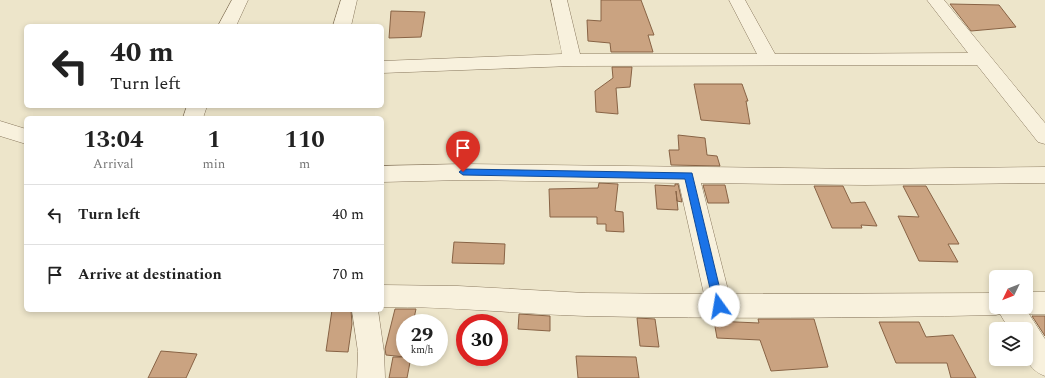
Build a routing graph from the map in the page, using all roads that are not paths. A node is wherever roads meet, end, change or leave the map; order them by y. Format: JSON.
{"nodes":[{"id":1,"x":240,"y":0,"type":"edge"},
{"id":2,"x":349,"y":0,"type":"edge"},
{"id":3,"x":558,"y":0,"type":"edge"},
{"id":4,"x":738,"y":0,"type":"edge"},
{"id":5,"x":935,"y":0,"type":"edge"},
{"id":6,"x":228,"y":24,"type":"edge"},
{"id":7,"x":343,"y":24,"type":"edge"},
{"id":8,"x":769,"y":59,"type":"junction"},
{"id":9,"x":984,"y":59,"type":"junction"},
{"id":10,"x":572,"y":60,"type":"junction"},
{"id":11,"x":384,"y":66,"type":"edge"},
{"id":12,"x":0,"y":128,"type":"edge"},
{"id":13,"x":24,"y":136,"type":"edge"},
{"id":14,"x":1045,"y":136,"type":"edge"},
{"id":15,"x":384,"y":174,"type":"edge"},
{"id":16,"x":1045,"y":175,"type":"edge"},
{"id":17,"x":688,"y":176,"type":"junction"},
{"id":18,"x":384,"y":296,"type":"edge"},
{"id":19,"x":1033,"y":303,"type":"edge"},
{"id":20,"x":1045,"y":303,"type":"edge"},
{"id":21,"x":989,"y":304,"type":"edge"},
{"id":22,"x":719,"y":306,"type":"junction"},
{"id":23,"x":365,"y":312,"type":"edge"},
{"id":24,"x":1033,"y":343,"type":"edge"},
{"id":25,"x":1045,"y":363,"type":"edge"},
{"id":26,"x":371,"y":378,"type":"edge"}],
"edges":[{"from":1,"to":6,"type":"street"},
{"from":2,"to":7,"type":"street"},
{"from":3,"to":10,"type":"street"},
{"from":4,"to":8,"type":"street"},
{"from":5,"to":9,"type":"street"},
{"from":8,"to":9,"type":"street"},
{"from":8,"to":10,"type":"street"},
{"from":9,"to":14,"type":"street"},
{"from":10,"to":11,"type":"street"},
{"from":12,"to":13,"type":"street"},
{"from":15,"to":17,"type":"street"},
{"from":16,"to":17,"type":"street"},
{"from":17,"to":22,"type":"street"},
{"from":18,"to":22,"type":"street"},
{"from":19,"to":20,"type":"street"},
{"from":21,"to":22,"type":"street"},
{"from":23,"to":26,"type":"street"},
{"from":24,"to":25,"type":"street"}]}
